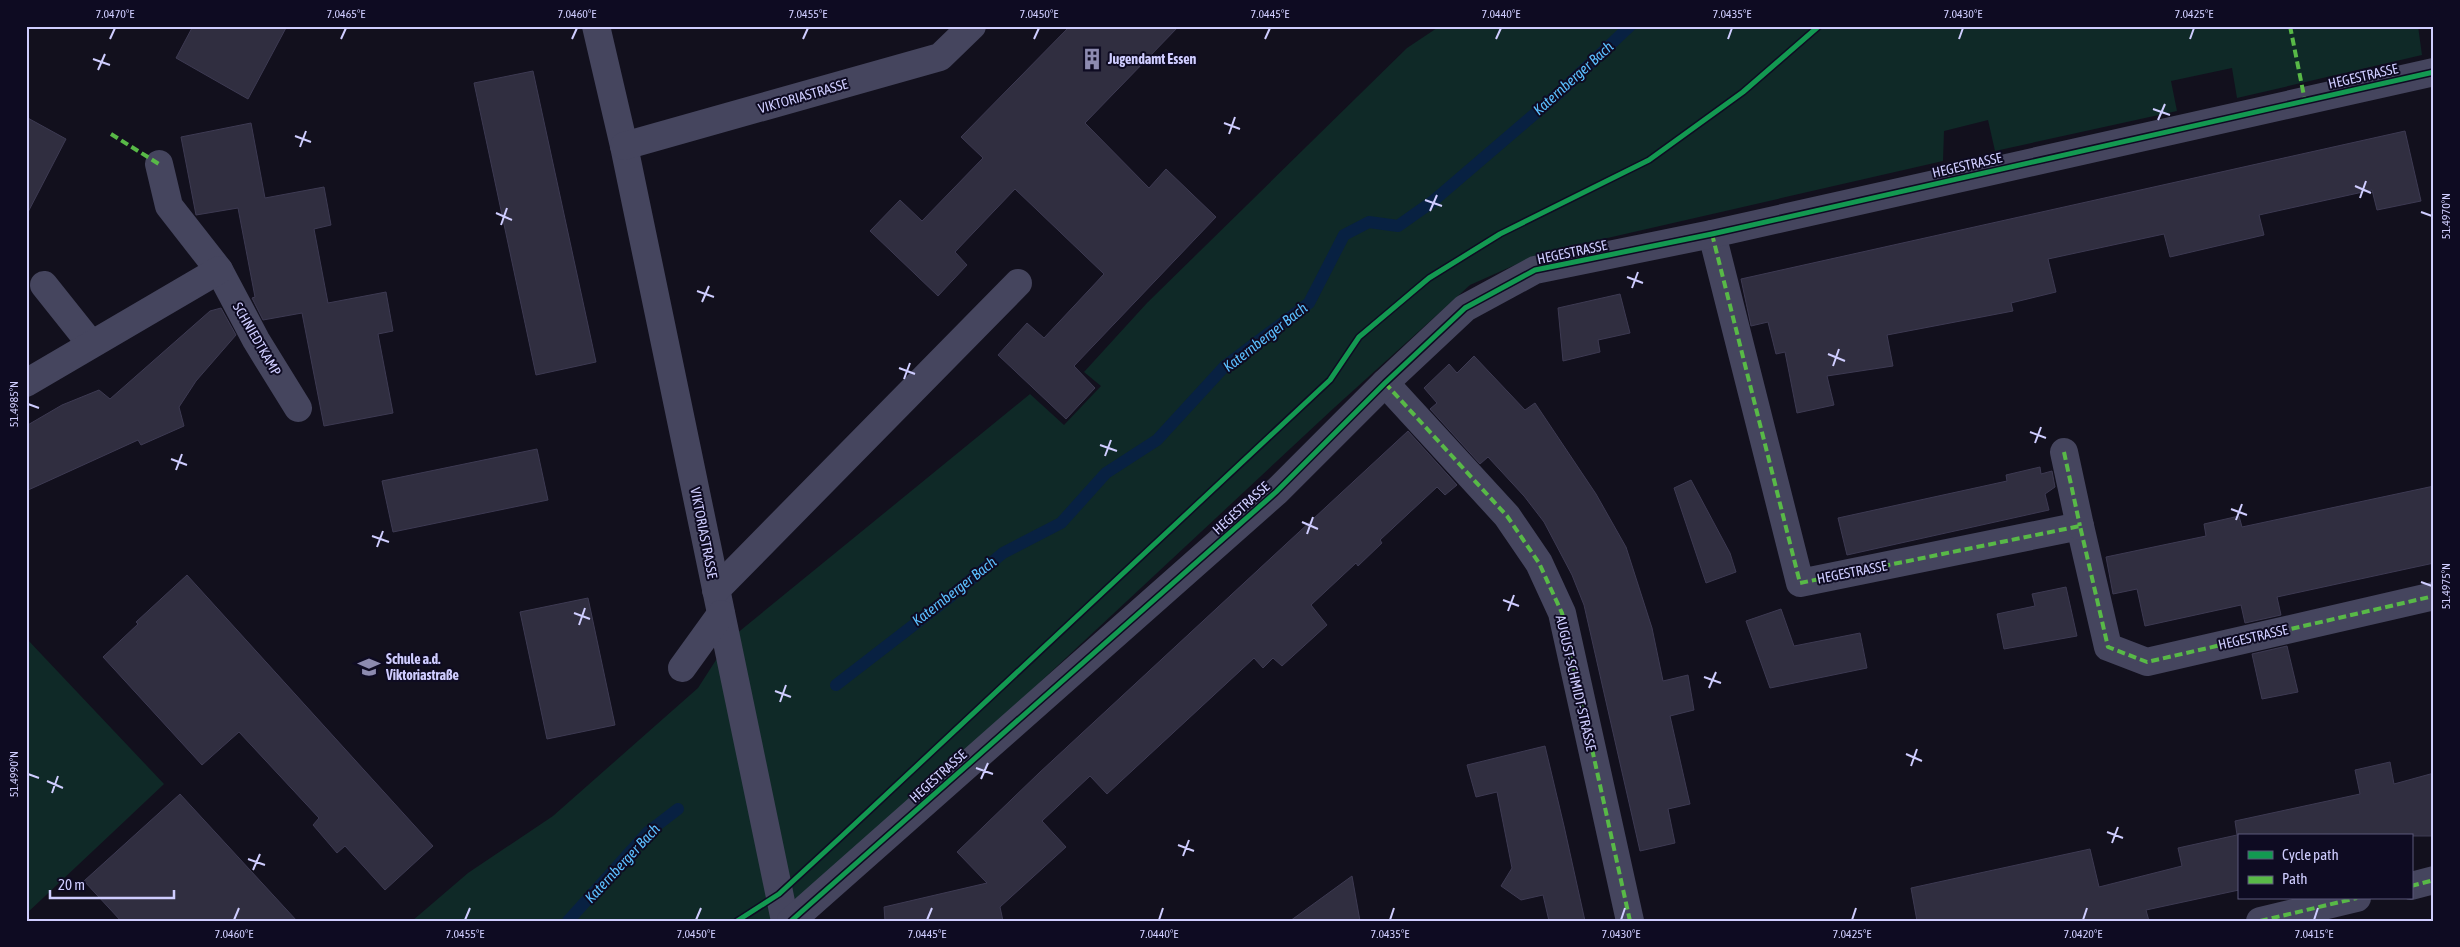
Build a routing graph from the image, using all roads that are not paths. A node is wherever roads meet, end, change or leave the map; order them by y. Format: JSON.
{"nodes":[{"id":1,"x":596,"y":26,"type":"edge"},
{"id":2,"x":972,"y":26,"type":"edge"},
{"id":3,"x":2434,"y":72,"type":"edge"},
{"id":4,"x":624,"y":146,"type":"junction"},
{"id":5,"x":159,"y":164,"type":"dead end"},
{"id":6,"x":1712,"y":234,"type":"junction"},
{"id":7,"x":219,"y":270,"type":"junction"},
{"id":8,"x":1018,"y":283,"type":"dead end"},
{"id":9,"x":44,"y":285,"type":"dead end"},
{"id":10,"x":91,"y":344,"type":"junction"},
{"id":11,"x":26,"y":383,"type":"edge"},
{"id":12,"x":1385,"y":383,"type":"junction"},
{"id":13,"x":298,"y":408,"type":"dead end"},
{"id":14,"x":2064,"y":452,"type":"dead end"},
{"id":15,"x":2080,"y":526,"type":"junction"},
{"id":16,"x":2434,"y":596,"type":"edge"},
{"id":17,"x":718,"y":602,"type":"junction"},
{"id":18,"x":682,"y":668,"type":"dead end"},
{"id":19,"x":2434,"y":880,"type":"edge"},
{"id":20,"x":2412,"y":886,"type":"edge"},
{"id":21,"x":2349,"y":900,"type":"edge"},
{"id":22,"x":785,"y":921,"type":"edge"},
{"id":23,"x":791,"y":921,"type":"edge"},
{"id":24,"x":1630,"y":921,"type":"edge"},
{"id":25,"x":2260,"y":921,"type":"edge"}],
"edges":[{"from":1,"to":4,"type":"street","name":"VIKTORIASTRASSE"},
{"from":2,"to":4,"type":"street","name":"VIKTORIASTRASSE"},
{"from":3,"to":6,"type":"street","name":"HEGESTRASSE"},
{"from":4,"to":17,"type":"street","name":"VIKTORIASTRASSE"},
{"from":5,"to":7,"type":"street","name":"SCHNIEDTKAMP"},
{"from":6,"to":12,"type":"street","name":"HEGESTRASSE"},
{"from":6,"to":15,"type":"street","name":"HEGESTRASSE"},
{"from":7,"to":10,"type":"street"},
{"from":7,"to":13,"type":"street","name":"SCHNIEDTKAMP"},
{"from":8,"to":17,"type":"street"},
{"from":9,"to":10,"type":"street"},
{"from":10,"to":11,"type":"street"},
{"from":12,"to":23,"type":"street","name":"HEGESTRASSE"},
{"from":12,"to":24,"type":"street","name":"AUGUST-SCHMIDT-STRASSE"},
{"from":14,"to":15,"type":"street","name":"HEGESTRASSE"},
{"from":15,"to":16,"type":"street","name":"HEGESTRASSE"},
{"from":17,"to":18,"type":"street"},
{"from":17,"to":22,"type":"street","name":"VIKTORIASTRASSE"},
{"from":19,"to":20,"type":"street"},
{"from":21,"to":25,"type":"street"}]}
